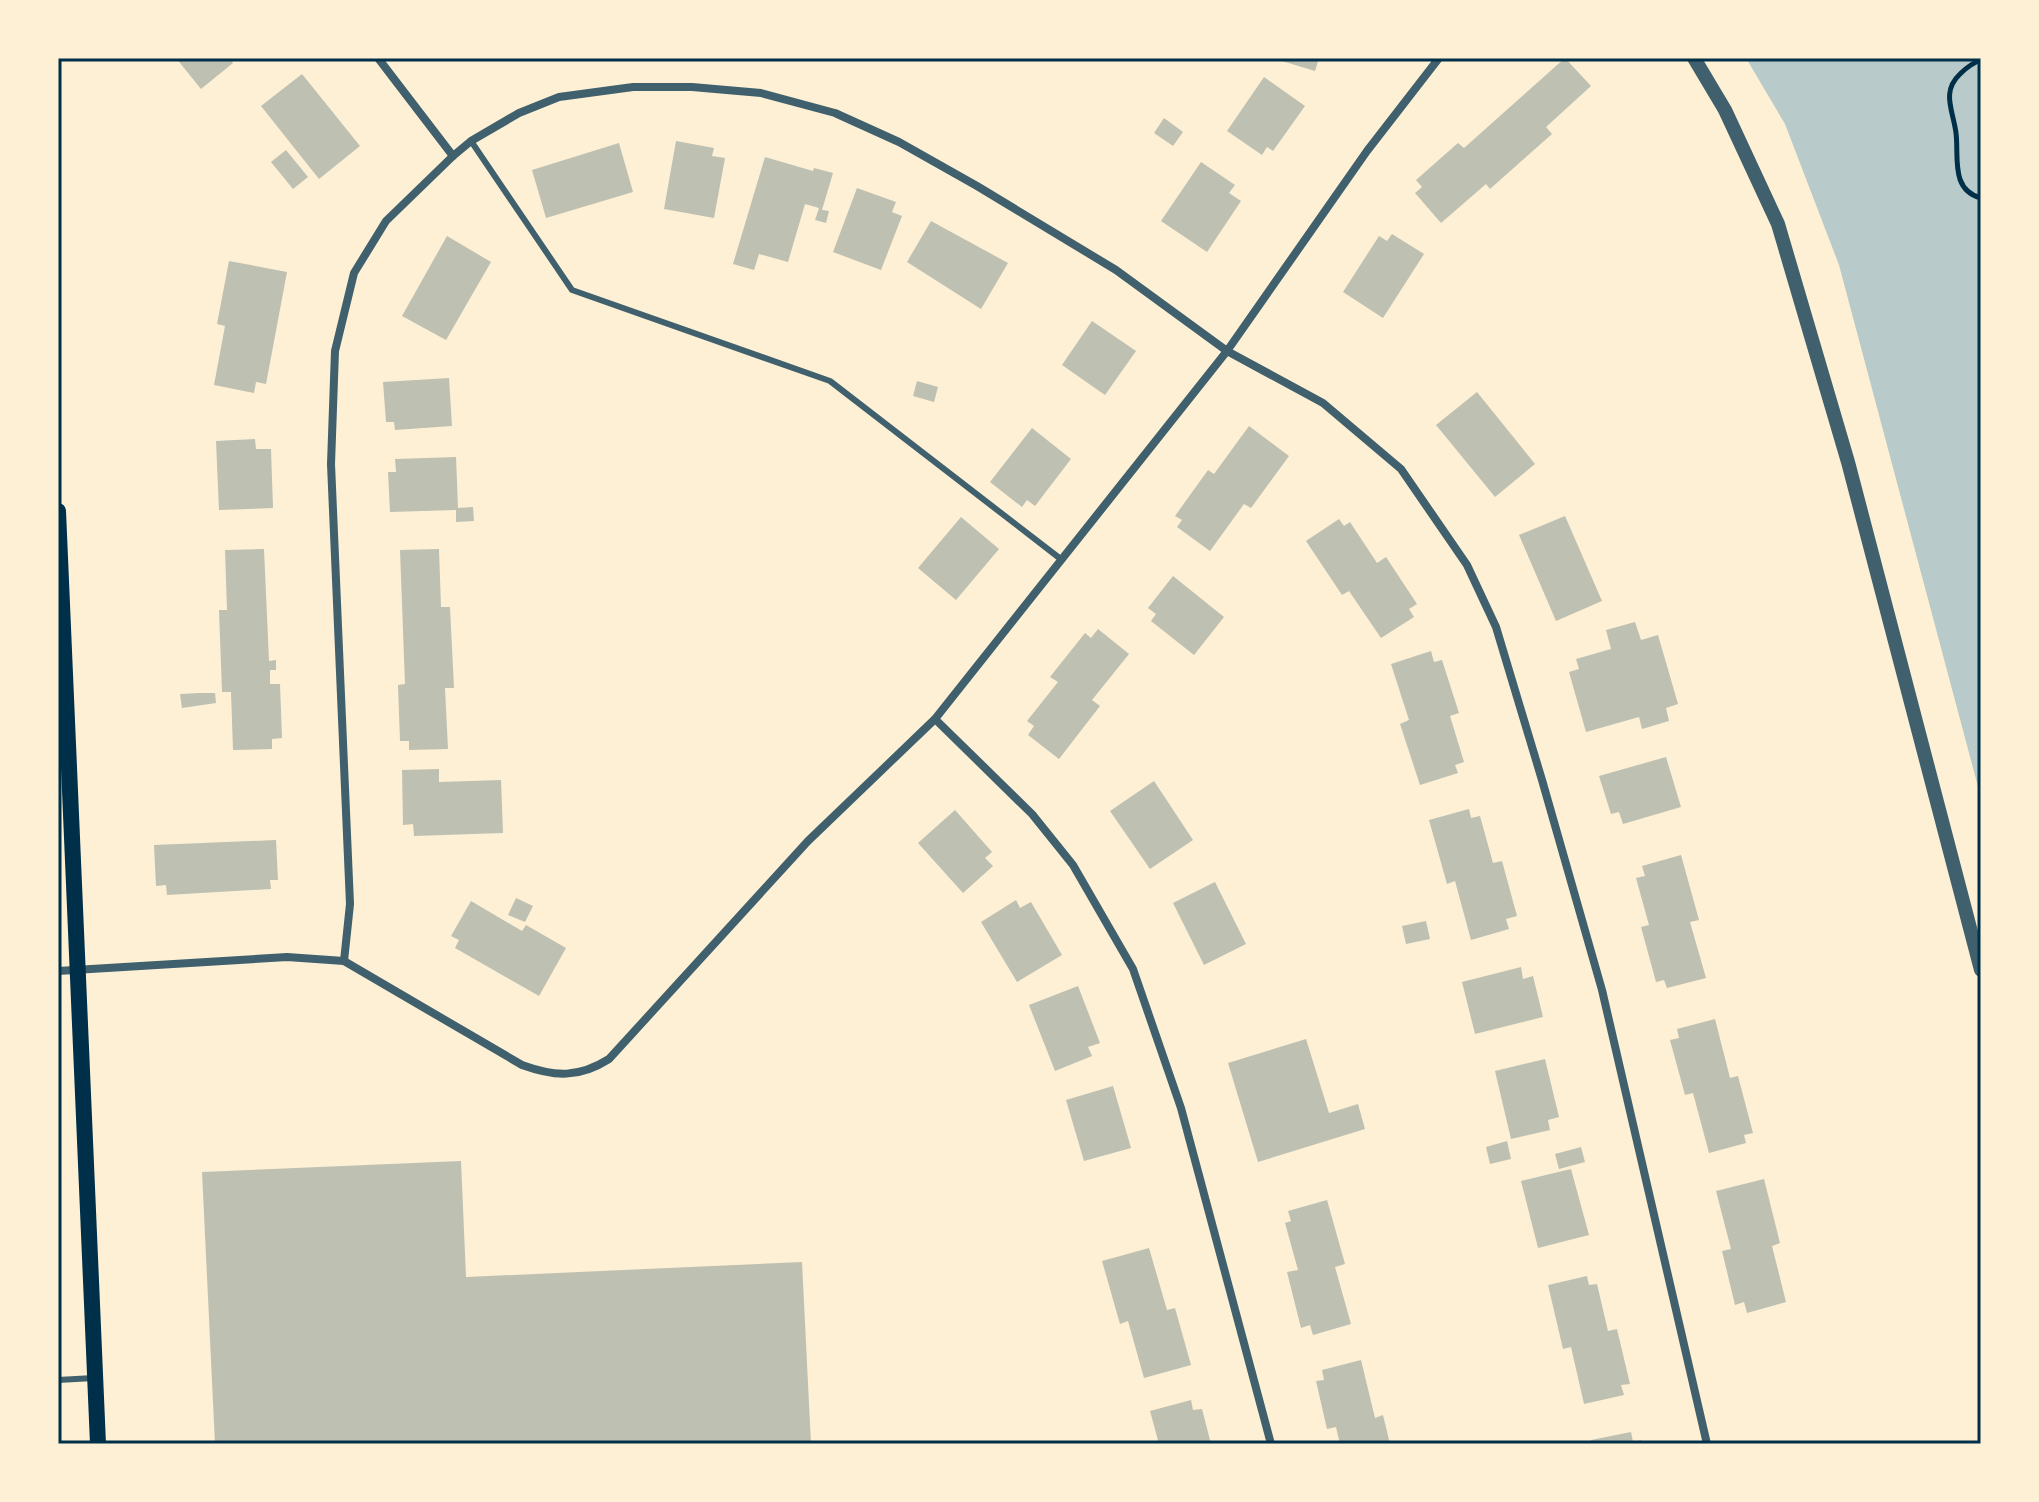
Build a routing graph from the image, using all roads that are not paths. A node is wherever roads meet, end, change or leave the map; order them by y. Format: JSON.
{"nodes":[{"id":1,"x":378,"y":58,"type":"edge"},
{"id":2,"x":1439,"y":58,"type":"edge"},
{"id":3,"x":1694,"y":58,"type":"edge"},
{"id":4,"x":471,"y":141,"type":"junction"},
{"id":5,"x":453,"y":156,"type":"junction"},
{"id":6,"x":1227,"y":351,"type":"junction"},
{"id":7,"x":58,"y":511,"type":"edge"},
{"id":8,"x":1062,"y":560,"type":"junction"},
{"id":9,"x":935,"y":719,"type":"junction"},
{"id":10,"x":1976,"y":928,"type":"edge"},
{"id":11,"x":344,"y":961,"type":"junction"},
{"id":12,"x":1981,"y":970,"type":"edge"},
{"id":13,"x":58,"y":971,"type":"edge"},
{"id":14,"x":79,"y":971,"type":"junction"},
{"id":15,"x":95,"y":1378,"type":"junction"},
{"id":16,"x":58,"y":1380,"type":"edge"},
{"id":17,"x":98,"y":1444,"type":"edge"},
{"id":18,"x":1271,"y":1444,"type":"edge"},
{"id":19,"x":1707,"y":1444,"type":"edge"}],
"edges":[{"from":1,"to":5,"type":"street"},
{"from":2,"to":6,"type":"street"},
{"from":3,"to":10,"type":"street"},
{"from":4,"to":5,"type":"street"},
{"from":4,"to":6,"type":"street"},
{"from":4,"to":8,"type":"lane"},
{"from":5,"to":11,"type":"street"},
{"from":6,"to":8,"type":"street"},
{"from":6,"to":19,"type":"street"},
{"from":7,"to":14,"type":"main road"},
{"from":8,"to":9,"type":"street"},
{"from":9,"to":11,"type":"street"},
{"from":9,"to":18,"type":"street"},
{"from":10,"to":12,"type":"street"},
{"from":11,"to":14,"type":"street"},
{"from":13,"to":14,"type":"street"},
{"from":14,"to":15,"type":"main road"},
{"from":15,"to":16,"type":"lane"},
{"from":15,"to":17,"type":"main road"}]}
